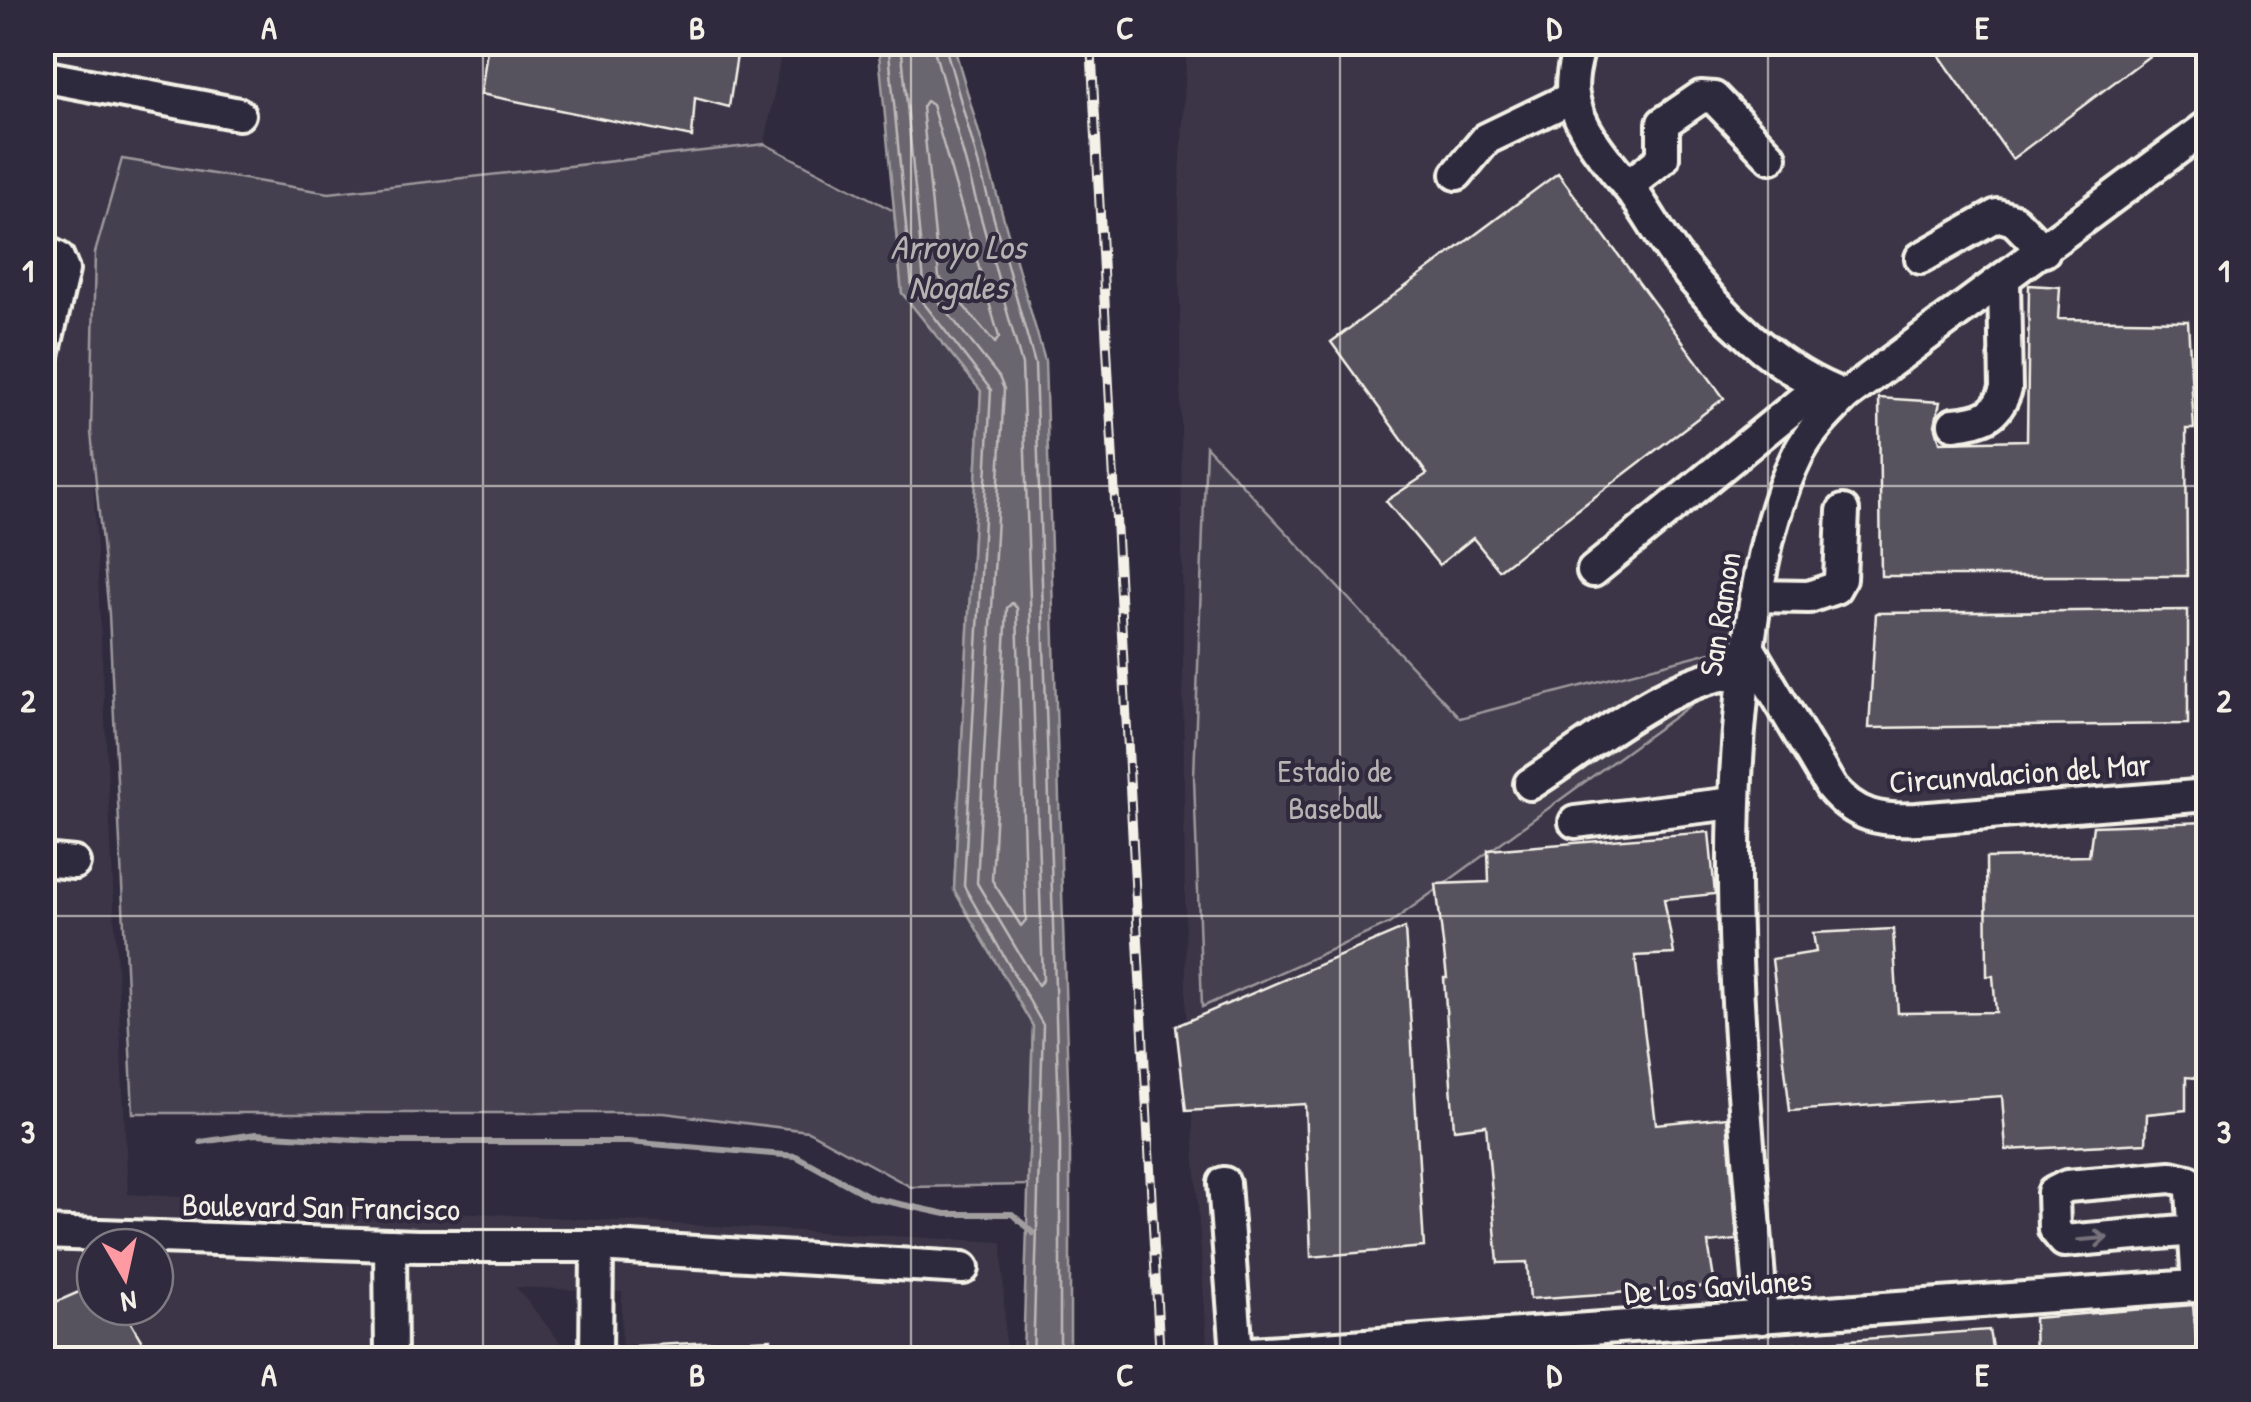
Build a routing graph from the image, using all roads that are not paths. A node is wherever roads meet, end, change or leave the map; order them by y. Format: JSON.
{"nodes":[{"id":1,"x":1586,"y":48,"type":"edge"},
{"id":2,"x":42,"y":76,"type":"edge"},
{"id":3,"x":1573,"y":98,"type":"junction"},
{"id":4,"x":239,"y":114,"type":"dead end"},
{"id":5,"x":2208,"y":126,"type":"edge"},
{"id":6,"x":1770,"y":156,"type":"dead end"},
{"id":7,"x":1457,"y":174,"type":"dead end"},
{"id":8,"x":1628,"y":186,"type":"junction"},
{"id":9,"x":42,"y":250,"type":"edge"},
{"id":10,"x":2044,"y":251,"type":"junction"},
{"id":11,"x":1921,"y":258,"type":"dead end"},
{"id":12,"x":2004,"y":281,"type":"junction"},
{"id":13,"x":42,"y":359,"type":"edge"},
{"id":14,"x":1832,"y":391,"type":"junction"},
{"id":15,"x":1954,"y":424,"type":"dead end"},
{"id":16,"x":1843,"y":512,"type":"dead end"},
{"id":17,"x":1592,"y":572,"type":"dead end"},
{"id":18,"x":1756,"y":596,"type":"junction"},
{"id":19,"x":1746,"y":659,"type":"junction"},
{"id":20,"x":1530,"y":784,"type":"dead end"},
{"id":21,"x":2208,"y":795,"type":"edge"},
{"id":22,"x":1734,"y":803,"type":"junction"},
{"id":23,"x":1574,"y":822,"type":"dead end"},
{"id":24,"x":42,"y":860,"type":"edge"},
{"id":25,"x":74,"y":863,"type":"dead end"},
{"id":26,"x":1224,"y":1183,"type":"dead end"},
{"id":27,"x":2194,"y":1230,"type":"dead end"},
{"id":28,"x":42,"y":1234,"type":"edge"},
{"id":29,"x":390,"y":1246,"type":"junction"},
{"id":30,"x":597,"y":1246,"type":"junction"},
{"id":31,"x":962,"y":1268,"type":"dead end"},
{"id":32,"x":2203,"y":1286,"type":"edge"},
{"id":33,"x":1762,"y":1318,"type":"junction"},
{"id":34,"x":1589,"y":1345,"type":"edge"},
{"id":35,"x":1237,"y":1357,"type":"edge"},
{"id":36,"x":391,"y":1360,"type":"edge"},
{"id":37,"x":596,"y":1360,"type":"edge"}],
"edges":[{"from":1,"to":3,"type":"street"},
{"from":2,"to":4,"type":"street"},
{"from":3,"to":7,"type":"street"},
{"from":3,"to":8,"type":"street"},
{"from":5,"to":10,"type":"street","name":"San Ramon"},
{"from":6,"to":8,"type":"street"},
{"from":8,"to":14,"type":"street"},
{"from":9,"to":13,"type":"street"},
{"from":10,"to":11,"type":"street"},
{"from":10,"to":12,"type":"street","name":"San Ramon"},
{"from":12,"to":14,"type":"street","name":"San Ramon"},
{"from":12,"to":15,"type":"street"},
{"from":14,"to":17,"type":"street"},
{"from":14,"to":18,"type":"street","name":"San Ramon"},
{"from":16,"to":18,"type":"street"},
{"from":18,"to":19,"type":"street","name":"San Ramon"},
{"from":19,"to":20,"type":"street"},
{"from":19,"to":21,"type":"street","name":"Circunvalacion del Mar"},
{"from":19,"to":22,"type":"street","name":"San Ramon"},
{"from":22,"to":23,"type":"street"},
{"from":22,"to":33,"type":"street","name":"San Ramon"},
{"from":24,"to":25,"type":"street"},
{"from":26,"to":35,"type":"street"},
{"from":27,"to":32,"type":"street"},
{"from":28,"to":29,"type":"street","name":"Boulevard San Francisco"},
{"from":29,"to":30,"type":"street","name":"Boulevard San Francisco"},
{"from":29,"to":36,"type":"street"},
{"from":30,"to":31,"type":"street","name":"Boulevard San Francisco"},
{"from":30,"to":37,"type":"street"},
{"from":32,"to":33,"type":"street","name":"De Los Gavilanes"},
{"from":33,"to":34,"type":"street","name":"De Los Gavilanes"},
{"from":34,"to":35,"type":"street","name":"De Los Gavilanes"}]}
